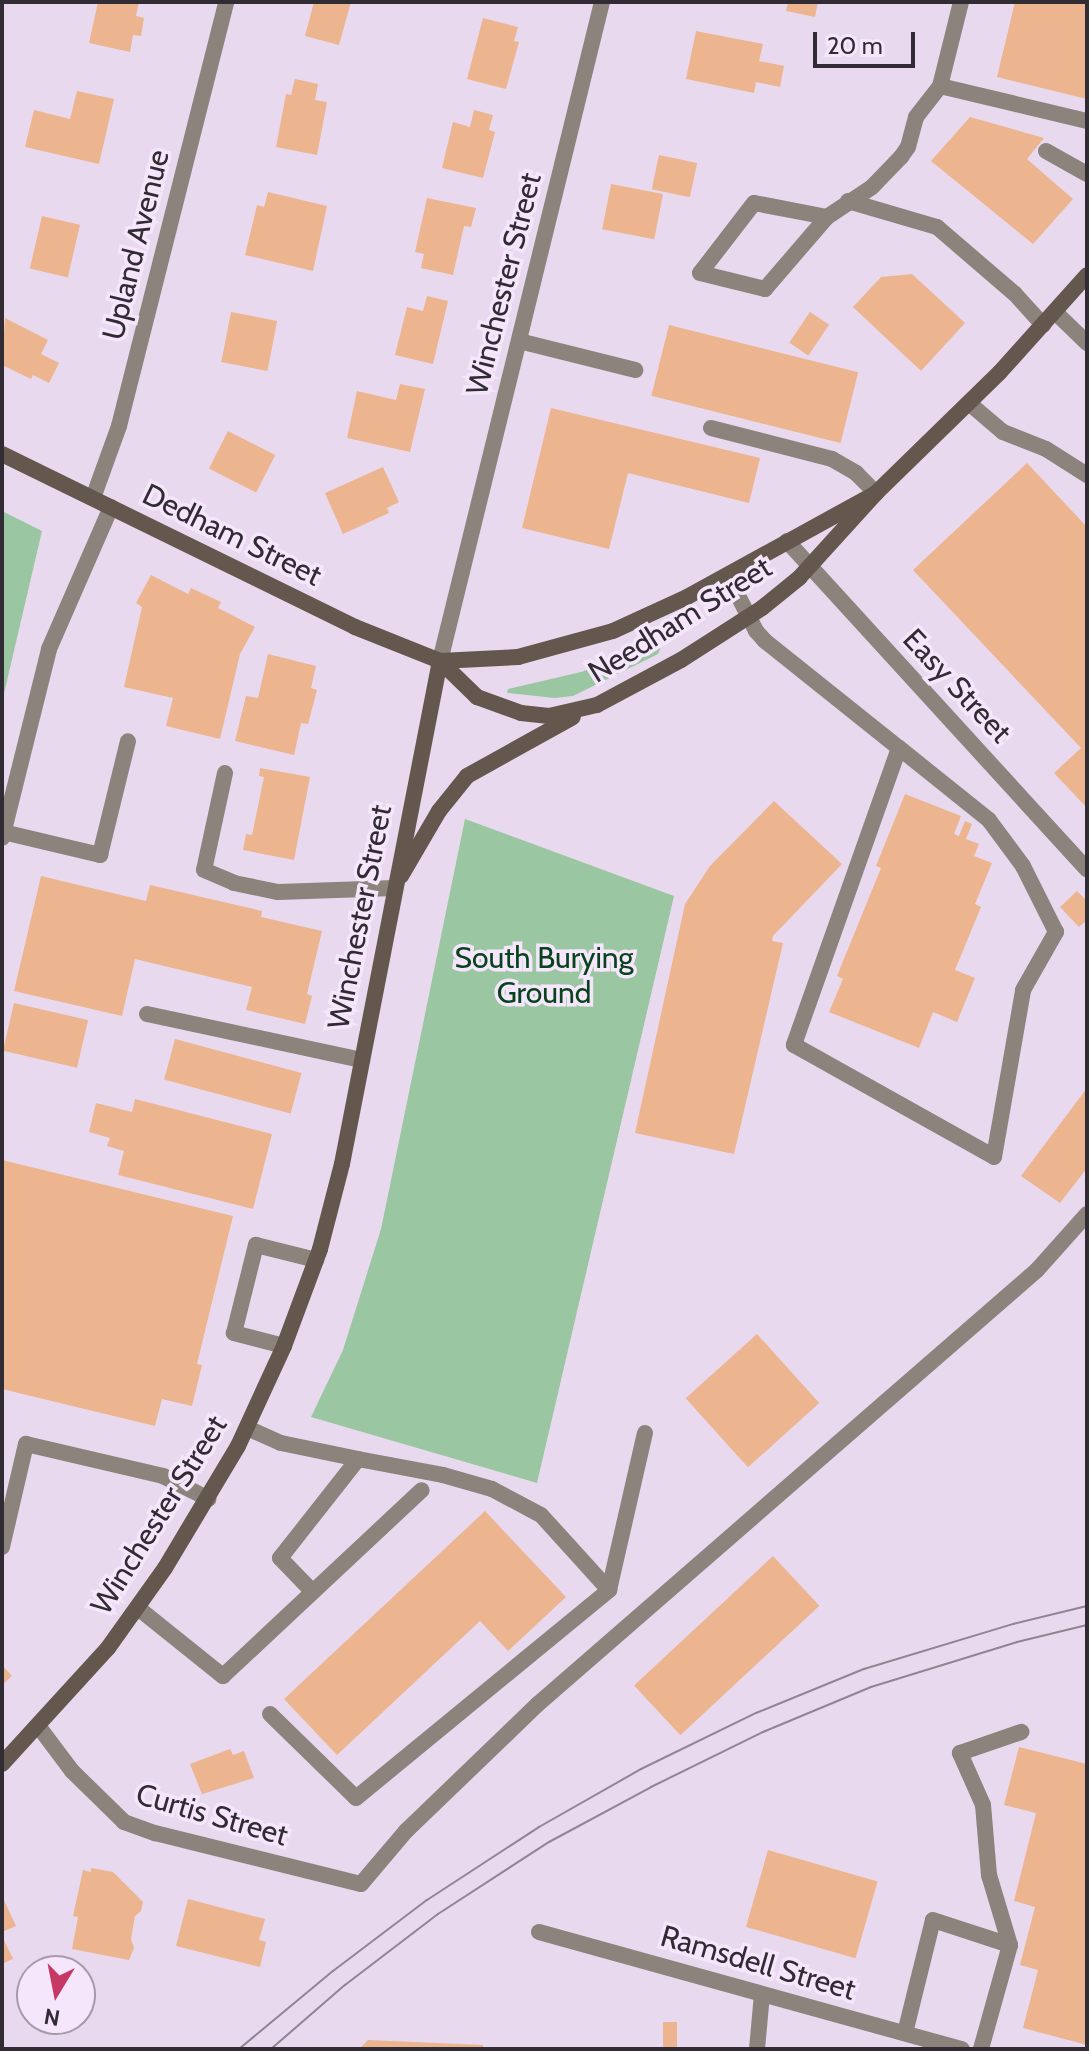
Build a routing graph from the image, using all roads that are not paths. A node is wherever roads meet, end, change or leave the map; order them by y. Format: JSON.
{"nodes":[{"id":1,"x":226,"y":2,"type":"edge"},
{"id":2,"x":602,"y":2,"type":"edge"},
{"id":3,"x":961,"y":2,"type":"edge"},
{"id":4,"x":940,"y":86,"type":"junction"},
{"id":5,"x":1087,"y":121,"type":"edge"},
{"id":6,"x":1046,"y":151,"type":"dead end"},
{"id":7,"x":1087,"y":174,"type":"edge"},
{"id":8,"x":848,"y":201,"type":"junction"},
{"id":9,"x":827,"y":217,"type":"junction"},
{"id":10,"x":1087,"y":275,"type":"edge"},
{"id":11,"x":1055,"y":312,"type":"junction"},
{"id":12,"x":1043,"y":325,"type":"junction"},
{"id":13,"x":519,"y":341,"type":"junction"},
{"id":14,"x":1087,"y":343,"type":"edge"},
{"id":15,"x":635,"y":370,"type":"dead end"},
{"id":16,"x":970,"y":404,"type":"junction"},
{"id":17,"x":711,"y":428,"type":"dead end"},
{"id":18,"x":2,"y":454,"type":"edge"},
{"id":19,"x":1087,"y":475,"type":"edge"},
{"id":20,"x":876,"y":493,"type":"junction"},
{"id":21,"x":93,"y":498,"type":"junction"},
{"id":22,"x":111,"y":507,"type":"junction"},
{"id":23,"x":787,"y":541,"type":"junction"},
{"id":24,"x":810,"y":567,"type":"junction"},
{"id":25,"x":728,"y":576,"type":"junction"},
{"id":26,"x":749,"y":616,"type":"junction"},
{"id":27,"x":440,"y":661,"type":"junction"},
{"id":28,"x":597,"y":705,"type":"junction"},
{"id":29,"x":128,"y":741,"type":"dead end"},
{"id":30,"x":899,"y":748,"type":"junction"},
{"id":31,"x":225,"y":773,"type":"dead end"},
{"id":32,"x":3,"y":835,"type":"edge"},
{"id":33,"x":1087,"y":869,"type":"edge"},
{"id":34,"x":395,"y":888,"type":"junction"},
{"id":35,"x":147,"y":1014,"type":"dead end"},
{"id":36,"x":362,"y":1060,"type":"junction"},
{"id":37,"x":1087,"y":1214,"type":"edge"},
{"id":38,"x":316,"y":1260,"type":"junction"},
{"id":39,"x":284,"y":1346,"type":"junction"},
{"id":40,"x":247,"y":1428,"type":"junction"},
{"id":41,"x":645,"y":1433,"type":"dead end"},
{"id":42,"x":358,"y":1459,"type":"junction"},
{"id":43,"x":422,"y":1490,"type":"dead end"},
{"id":44,"x":209,"y":1499,"type":"junction"},
{"id":45,"x":2,"y":1547,"type":"edge"},
{"id":46,"x":311,"y":1590,"type":"junction"},
{"id":47,"x":609,"y":1590,"type":"junction"},
{"id":48,"x":138,"y":1608,"type":"junction"},
{"id":49,"x":270,"y":1714,"type":"dead end"},
{"id":50,"x":39,"y":1727,"type":"junction"},
{"id":51,"x":1021,"y":1732,"type":"dead end"},
{"id":52,"x":2,"y":1764,"type":"edge"},
{"id":53,"x":539,"y":1932,"type":"dead end"},
{"id":54,"x":1010,"y":1945,"type":"junction"},
{"id":55,"x":762,"y":1994,"type":"junction"},
{"id":56,"x":905,"y":2033,"type":"junction"},
{"id":57,"x":757,"y":2049,"type":"edge"},
{"id":58,"x":962,"y":2049,"type":"edge"},
{"id":59,"x":981,"y":2049,"type":"edge"}],
"edges":[{"from":1,"to":21,"type":"street","name":"Upland Avenue"},
{"from":2,"to":13,"type":"street","name":"Winchester Street"},
{"from":3,"to":4,"type":"street"},
{"from":4,"to":5,"type":"street"},
{"from":4,"to":8,"type":"street"},
{"from":6,"to":7,"type":"street"},
{"from":8,"to":9,"type":"street"},
{"from":8,"to":12,"type":"street"},
{"from":9,"to":9,"type":"street"},
{"from":10,"to":11,"type":"main road","name":"Needham Street"},
{"from":11,"to":12,"type":"main road","name":"Needham Street"},
{"from":11,"to":14,"type":"street"},
{"from":12,"to":16,"type":"main road","name":"Needham Street"},
{"from":13,"to":15,"type":"street"},
{"from":13,"to":27,"type":"street","name":"Winchester Street"},
{"from":16,"to":19,"type":"street"},
{"from":16,"to":20,"type":"main road","name":"Needham Street"},
{"from":17,"to":20,"type":"street"},
{"from":18,"to":21,"type":"main road","name":"Dedham Street"},
{"from":20,"to":23,"type":"main road","name":"Needham Street"},
{"from":20,"to":24,"type":"main road","name":"Needham Street"},
{"from":21,"to":22,"type":"main road","name":"Dedham Street"},
{"from":22,"to":27,"type":"main road","name":"Dedham Street"},
{"from":22,"to":32,"type":"street"},
{"from":23,"to":24,"type":"street","name":"Easy Street"},
{"from":23,"to":25,"type":"main road","name":"Needham Street"},
{"from":24,"to":26,"type":"main road","name":"Needham Street"},
{"from":24,"to":33,"type":"street","name":"Easy Street"},
{"from":25,"to":26,"type":"street"},
{"from":25,"to":27,"type":"main road","name":"Needham Street"},
{"from":26,"to":28,"type":"main road","name":"Needham Street"},
{"from":26,"to":30,"type":"street"},
{"from":27,"to":28,"type":"main road","name":"Needham Street"},
{"from":27,"to":34,"type":"main road","name":"Winchester Street"},
{"from":28,"to":34,"type":"main road"},
{"from":29,"to":32,"type":"street"},
{"from":30,"to":30,"type":"street"},
{"from":31,"to":34,"type":"street"},
{"from":34,"to":36,"type":"main road","name":"Winchester Street"},
{"from":35,"to":36,"type":"street"},
{"from":36,"to":38,"type":"main road","name":"Winchester Street"},
{"from":37,"to":50,"type":"street","name":"Curtis Street"},
{"from":38,"to":39,"type":"main road","name":"Winchester Street"},
{"from":38,"to":39,"type":"street"},
{"from":39,"to":40,"type":"main road","name":"Winchester Street"},
{"from":40,"to":42,"type":"street"},
{"from":40,"to":44,"type":"main road","name":"Winchester Street"},
{"from":41,"to":47,"type":"street"},
{"from":42,"to":46,"type":"street"},
{"from":42,"to":47,"type":"street"},
{"from":43,"to":46,"type":"street"},
{"from":44,"to":45,"type":"street"},
{"from":44,"to":48,"type":"main road","name":"Winchester Street"},
{"from":46,"to":48,"type":"street"},
{"from":47,"to":49,"type":"street"},
{"from":48,"to":50,"type":"main road","name":"Winchester Street"},
{"from":50,"to":52,"type":"main road","name":"Winchester Street"},
{"from":51,"to":54,"type":"street"},
{"from":53,"to":55,"type":"street","name":"Ramsdell Street"},
{"from":54,"to":56,"type":"street"},
{"from":54,"to":59,"type":"street"},
{"from":55,"to":56,"type":"street","name":"Ramsdell Street"},
{"from":55,"to":57,"type":"street"},
{"from":56,"to":58,"type":"street","name":"Ramsdell Street"}]}
